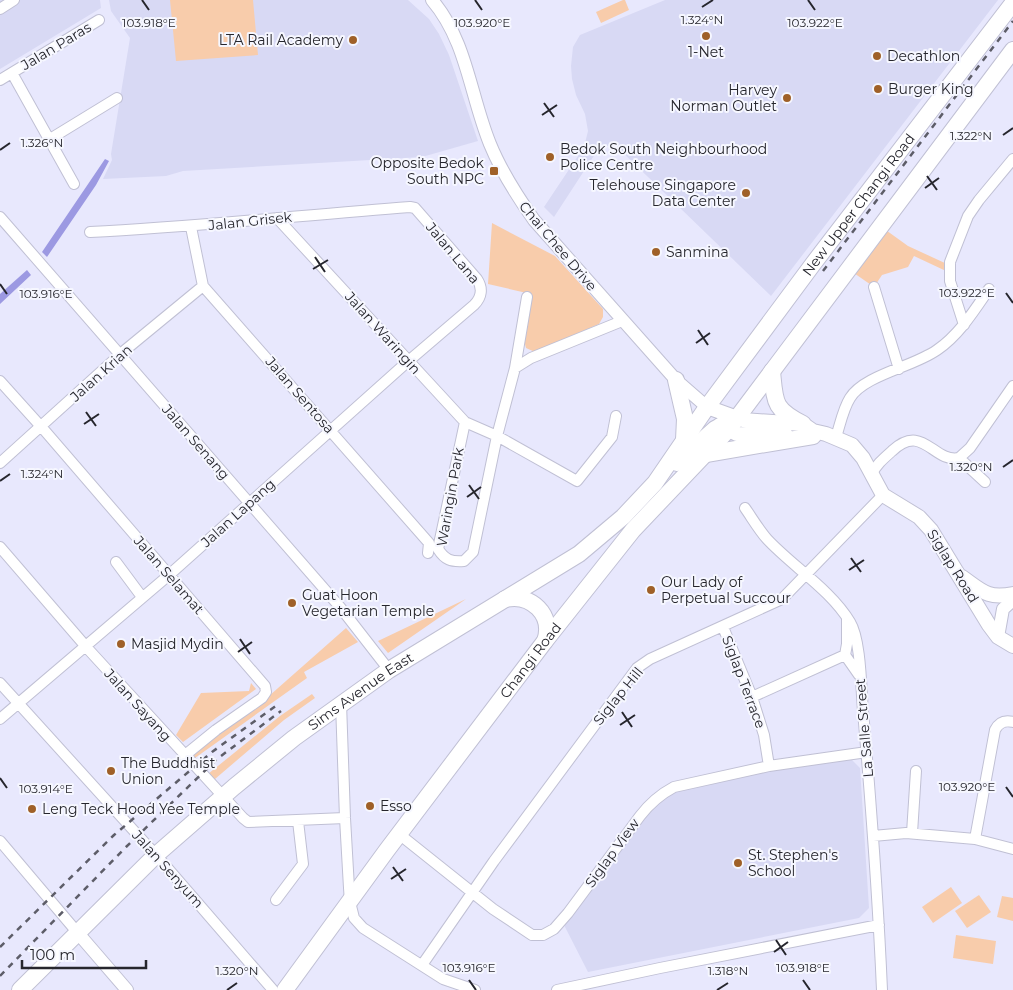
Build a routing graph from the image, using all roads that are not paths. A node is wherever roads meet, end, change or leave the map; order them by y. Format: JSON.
{"nodes":[{"id":1,"x":14,"y":0,"type":"edge"},
{"id":2,"x":432,"y":0,"type":"edge"},
{"id":3,"x":1013,"y":3,"type":"edge"},
{"id":4,"x":0,"y":8,"type":"edge"},
{"id":5,"x":99,"y":20,"type":"dead end"},
{"id":6,"x":1013,"y":50,"type":"edge"},
{"id":7,"x":12,"y":73,"type":"junction"},
{"id":8,"x":0,"y":80,"type":"edge"},
{"id":9,"x":117,"y":98,"type":"dead end"},
{"id":10,"x":50,"y":138,"type":"junction"},
{"id":11,"x":1013,"y":159,"type":"edge"},
{"id":12,"x":74,"y":184,"type":"dead end"},
{"id":13,"x":410,"y":207,"type":"joint"},
{"id":14,"x":0,"y":216,"type":"edge"},
{"id":15,"x":277,"y":218,"type":"junction"},
{"id":16,"x":191,"y":226,"type":"junction"},
{"id":17,"x":90,"y":232,"type":"dead end"},
{"id":18,"x":203,"y":286,"type":"junction"},
{"id":19,"x":874,"y":287,"type":"dead end"},
{"id":20,"x":989,"y":289,"type":"dead end"},
{"id":21,"x":527,"y":297,"type":"dead end"},
{"id":22,"x":474,"y":304,"type":"joint"},
{"id":23,"x":622,"y":321,"type":"junction"},
{"id":24,"x":964,"y":324,"type":"junction"},
{"id":25,"x":121,"y":354,"type":"junction"},
{"id":26,"x":408,"y":361,"type":"junction"},
{"id":27,"x":515,"y":368,"type":"junction"},
{"id":28,"x":899,"y":369,"type":"junction"},
{"id":29,"x":772,"y":371,"type":"junction"},
{"id":30,"x":676,"y":380,"type":"junction"},
{"id":31,"x":0,"y":381,"type":"edge"},
{"id":32,"x":1013,"y":386,"type":"edge"},
{"id":33,"x":707,"y":407,"type":"junction"},
{"id":34,"x":616,"y":416,"type":"dead end"},
{"id":35,"x":465,"y":422,"type":"junction"},
{"id":36,"x":728,"y":425,"type":"junction"},
{"id":37,"x":41,"y":426,"type":"junction"},
{"id":38,"x":331,"y":431,"type":"junction"},
{"id":39,"x":820,"y":433,"type":"junction"},
{"id":40,"x":497,"y":436,"type":"junction"},
{"id":41,"x":683,"y":442,"type":"junction"},
{"id":42,"x":706,"y":454,"type":"junction"},
{"id":43,"x":959,"y":458,"type":"junction"},
{"id":44,"x":0,"y":463,"type":"edge"},
{"id":45,"x":871,"y":475,"type":"junction"},
{"id":46,"x":985,"y":482,"type":"dead end"},
{"id":47,"x":655,"y":483,"type":"junction"},
{"id":48,"x":881,"y":497,"type":"junction"},
{"id":49,"x":250,"y":503,"type":"junction"},
{"id":50,"x":745,"y":508,"type":"dead end"},
{"id":51,"x":0,"y":547,"type":"edge"},
{"id":52,"x":433,"y":551,"type":"junction"},
{"id":53,"x":116,"y":562,"type":"dead end"},
{"id":54,"x":806,"y":574,"type":"junction"},
{"id":55,"x":957,"y":574,"type":"junction"},
{"id":56,"x":169,"y":575,"type":"junction"},
{"id":57,"x":1013,"y":594,"type":"edge"},
{"id":58,"x":142,"y":597,"type":"junction"},
{"id":59,"x":503,"y":599,"type":"junction"},
{"id":60,"x":1013,"y":600,"type":"edge"},
{"id":61,"x":847,"y":617,"type":"junction"},
{"id":62,"x":723,"y":627,"type":"junction"},
{"id":63,"x":998,"y":637,"type":"junction"},
{"id":64,"x":545,"y":641,"type":"junction"},
{"id":65,"x":85,"y":646,"type":"junction"},
{"id":66,"x":1013,"y":646,"type":"edge"},
{"id":67,"x":845,"y":655,"type":"junction"},
{"id":68,"x":389,"y":670,"type":"junction"},
{"id":69,"x":860,"y":675,"type":"junction"},
{"id":70,"x":0,"y":683,"type":"edge"},
{"id":71,"x":752,"y":697,"type":"junction"},
{"id":72,"x":19,"y":703,"type":"junction"},
{"id":73,"x":342,"y":703,"type":"junction"},
{"id":74,"x":0,"y":720,"type":"edge"},
{"id":75,"x":1013,"y":722,"type":"edge"},
{"id":76,"x":867,"y":752,"type":"junction"},
{"id":77,"x":184,"y":756,"type":"junction"},
{"id":78,"x":769,"y":766,"type":"junction"},
{"id":79,"x":916,"y":772,"type":"dead end"},
{"id":80,"x":223,"y":796,"type":"junction"},
{"id":81,"x":345,"y":818,"type":"junction"},
{"id":82,"x":298,"y":821,"type":"junction"},
{"id":83,"x":912,"y":833,"type":"junction"},
{"id":84,"x":399,"y":834,"type":"junction"},
{"id":85,"x":873,"y":836,"type":"junction"},
{"id":86,"x":975,"y":839,"type":"junction"},
{"id":87,"x":0,"y":841,"type":"edge"},
{"id":88,"x":1013,"y":849,"type":"edge"},
{"id":89,"x":0,"y":852,"type":"edge"},
{"id":90,"x":156,"y":855,"type":"junction"},
{"id":91,"x":472,"y":893,"type":"junction"},
{"id":92,"x":276,"y":900,"type":"dead end"},
{"id":93,"x":350,"y":902,"type":"junction"},
{"id":94,"x":879,"y":925,"type":"junction"},
{"id":95,"x":74,"y":935,"type":"junction"},
{"id":96,"x":422,"y":965,"type":"junction"},
{"id":97,"x":290,"y":988,"type":"edge"},
{"id":98,"x":20,"y":990,"type":"edge"},
{"id":99,"x":117,"y":990,"type":"edge"},
{"id":100,"x":127,"y":990,"type":"edge"},
{"id":101,"x":273,"y":990,"type":"edge"},
{"id":102,"x":475,"y":990,"type":"edge"},
{"id":103,"x":557,"y":990,"type":"edge"},
{"id":104,"x":882,"y":990,"type":"edge"}],
"edges":[{"from":1,"to":4,"type":"street"},
{"from":2,"to":23,"type":"street","name":"Chai Chee Drive"},
{"from":3,"to":33,"type":"main road","name":"New Upper Changi Road"},
{"from":5,"to":7,"type":"street","name":"Jalan Paras"},
{"from":6,"to":29,"type":"main road"},
{"from":7,"to":8,"type":"street","name":"Jalan Paras"},
{"from":7,"to":10,"type":"street","name":"Jalan Paras"},
{"from":9,"to":10,"type":"street"},
{"from":10,"to":12,"type":"street","name":"Jalan Paras"},
{"from":11,"to":24,"type":"street"},
{"from":13,"to":15,"type":"street","name":"Jalan Grisek"},
{"from":13,"to":22,"type":"street","name":"Jalan Lana"},
{"from":14,"to":25,"type":"street","name":"Jalan Senang"},
{"from":15,"to":16,"type":"street","name":"Jalan Grisek"},
{"from":15,"to":26,"type":"street","name":"Jalan Waringin"},
{"from":16,"to":17,"type":"street","name":"Jalan Grisek"},
{"from":16,"to":18,"type":"street"},
{"from":18,"to":25,"type":"street","name":"Jalan Krian"},
{"from":18,"to":38,"type":"street","name":"Jalan Sentosa"},
{"from":19,"to":28,"type":"street"},
{"from":20,"to":24,"type":"street"},
{"from":21,"to":27,"type":"street","name":"Waringin Park"},
{"from":22,"to":26,"type":"street","name":"Jalan Lapang"},
{"from":23,"to":27,"type":"street"},
{"from":23,"to":30,"type":"street","name":"Chai Chee Drive"},
{"from":24,"to":28,"type":"street"},
{"from":25,"to":37,"type":"street","name":"Jalan Krian"},
{"from":25,"to":49,"type":"street","name":"Jalan Senang"},
{"from":26,"to":35,"type":"street","name":"Jalan Waringin"},
{"from":26,"to":38,"type":"street","name":"Jalan Lapang"},
{"from":27,"to":40,"type":"street","name":"Waringin Park"},
{"from":28,"to":39,"type":"street"},
{"from":29,"to":36,"type":"main road"},
{"from":29,"to":39,"type":"main road"},
{"from":30,"to":33,"type":"street","name":"Chai Chee Drive"},
{"from":30,"to":41,"type":"main road"},
{"from":31,"to":37,"type":"street","name":"Jalan Selamat"},
{"from":32,"to":43,"type":"street"},
{"from":33,"to":36,"type":"main road"},
{"from":33,"to":41,"type":"main road","name":"Sims Avenue East"},
{"from":34,"to":40,"type":"street","name":"Jalan Waringin"},
{"from":35,"to":40,"type":"street","name":"Jalan Waringin"},
{"from":35,"to":52,"type":"street","name":"Waringin Park"},
{"from":36,"to":39,"type":"main road","name":"Siglap Road"},
{"from":36,"to":42,"type":"main road","name":"Changi Road"},
{"from":36,"to":47,"type":"main road"},
{"from":37,"to":44,"type":"street","name":"Jalan Krian"},
{"from":37,"to":56,"type":"street","name":"Jalan Selamat"},
{"from":38,"to":49,"type":"street","name":"Jalan Lapang"},
{"from":38,"to":52,"type":"street","name":"Jalan Sentosa"},
{"from":39,"to":42,"type":"main road"},
{"from":39,"to":45,"type":"main road","name":"Siglap Road"},
{"from":40,"to":52,"type":"street","name":"Waringin Park"},
{"from":41,"to":47,"type":"main road","name":"Sims Avenue East"},
{"from":42,"to":64,"type":"main road","name":"Changi Road"},
{"from":43,"to":45,"type":"street"},
{"from":43,"to":46,"type":"street"},
{"from":45,"to":48,"type":"main road","name":"Siglap Road"},
{"from":47,"to":59,"type":"main road","name":"Sims Avenue East"},
{"from":48,"to":54,"type":"street","name":"Siglap Hill"},
{"from":48,"to":55,"type":"main road","name":"Siglap Road"},
{"from":49,"to":56,"type":"street","name":"Jalan Lapang"},
{"from":49,"to":68,"type":"street","name":"Jalan Senang"},
{"from":50,"to":54,"type":"street","name":"La Salle Street"},
{"from":51,"to":65,"type":"street","name":"Jalan Sayang"},
{"from":53,"to":58,"type":"street"},
{"from":54,"to":61,"type":"street","name":"La Salle Street"},
{"from":54,"to":62,"type":"street","name":"Siglap Hill"},
{"from":55,"to":57,"type":"main road"},
{"from":55,"to":63,"type":"main road","name":"Siglap Road"},
{"from":56,"to":58,"type":"street","name":"Jalan Lapang"},
{"from":56,"to":77,"type":"street","name":"Jalan Selamat"},
{"from":58,"to":65,"type":"street","name":"Jalan Lapang"},
{"from":59,"to":64,"type":"main road"},
{"from":59,"to":68,"type":"main road","name":"Sims Avenue East"},
{"from":60,"to":63,"type":"street"},
{"from":61,"to":67,"type":"street"},
{"from":61,"to":69,"type":"street","name":"La Salle Street"},
{"from":62,"to":71,"type":"street","name":"Siglap Terrace"},
{"from":62,"to":91,"type":"street","name":"Siglap Hill"},
{"from":63,"to":66,"type":"main road","name":"Siglap Road"},
{"from":64,"to":84,"type":"main road","name":"Changi Road"},
{"from":65,"to":72,"type":"street","name":"Jalan Lapang"},
{"from":65,"to":77,"type":"street","name":"Jalan Sayang"},
{"from":67,"to":69,"type":"street"},
{"from":67,"to":71,"type":"street"},
{"from":68,"to":73,"type":"main road","name":"Sims Avenue East"},
{"from":69,"to":76,"type":"street","name":"La Salle Street"},
{"from":70,"to":72,"type":"street","name":"Jalan Senyum"},
{"from":71,"to":78,"type":"street","name":"Siglap Terrace"},
{"from":72,"to":74,"type":"street","name":"Jalan Lapang"},
{"from":72,"to":90,"type":"street","name":"Jalan Senyum"},
{"from":73,"to":80,"type":"main road","name":"Sims Avenue East"},
{"from":73,"to":81,"type":"street"},
{"from":75,"to":86,"type":"street"},
{"from":76,"to":78,"type":"street","name":"Siglap View"},
{"from":76,"to":85,"type":"street","name":"La Salle Street"},
{"from":77,"to":80,"type":"street","name":"Jalan Sayang"},
{"from":78,"to":91,"type":"street","name":"Siglap View"},
{"from":79,"to":83,"type":"street"},
{"from":80,"to":82,"type":"street","name":"Jalan Sayang"},
{"from":80,"to":90,"type":"main road","name":"Sims Avenue East"},
{"from":81,"to":82,"type":"street","name":"Jalan Sayang"},
{"from":81,"to":93,"type":"street"},
{"from":82,"to":92,"type":"street"},
{"from":83,"to":85,"type":"street"},
{"from":83,"to":86,"type":"street"},
{"from":84,"to":91,"type":"street","name":"Siglap View"},
{"from":84,"to":93,"type":"main road","name":"Changi Road"},
{"from":85,"to":94,"type":"street","name":"La Salle Street"},
{"from":86,"to":88,"type":"street"},
{"from":87,"to":95,"type":"street"},
{"from":89,"to":95,"type":"street"},
{"from":90,"to":95,"type":"main road","name":"Sims Avenue East"},
{"from":90,"to":101,"type":"street","name":"Jalan Senyum"},
{"from":91,"to":96,"type":"street","name":"Siglap Hill"},
{"from":93,"to":96,"type":"street"},
{"from":93,"to":97,"type":"main road","name":"Changi Road"},
{"from":94,"to":103,"type":"street"},
{"from":94,"to":104,"type":"street","name":"La Salle Street"},
{"from":95,"to":98,"type":"main road","name":"Sims Avenue East"},
{"from":95,"to":99,"type":"street"},
{"from":95,"to":100,"type":"street"},
{"from":96,"to":102,"type":"street"}]}
